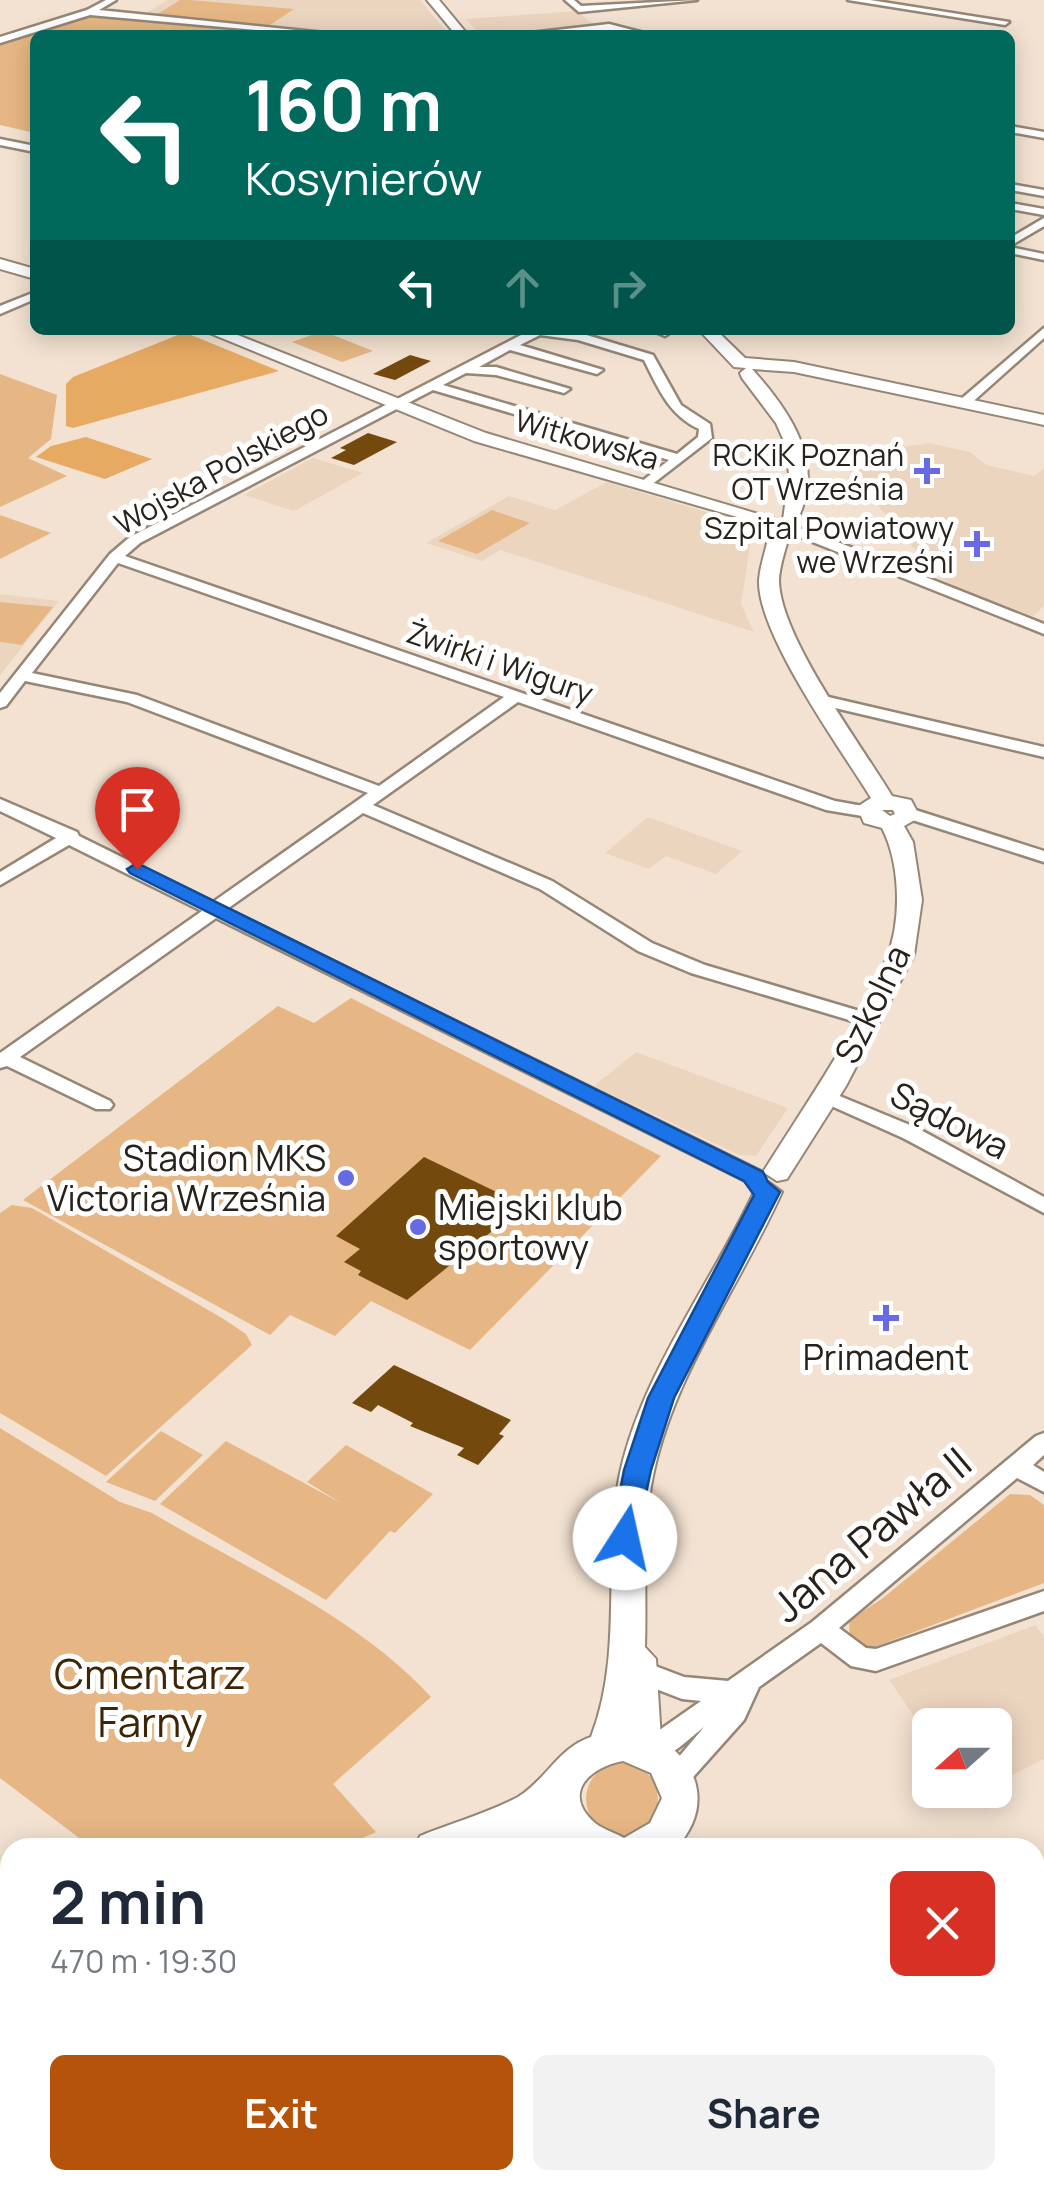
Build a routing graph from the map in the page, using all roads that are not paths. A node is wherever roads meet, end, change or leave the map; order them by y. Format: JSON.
{"nodes":[{"id":1,"x":112,"y":0,"type":"edge"},
{"id":2,"x":433,"y":0,"type":"edge"},
{"id":3,"x":569,"y":0,"type":"edge"},
{"id":4,"x":693,"y":0,"type":"edge"},
{"id":5,"x":852,"y":0,"type":"edge"},
{"id":6,"x":90,"y":12,"type":"junction"},
{"id":7,"x":32,"y":30,"type":"edge"},
{"id":8,"x":286,"y":30,"type":"edge"},
{"id":9,"x":458,"y":30,"type":"edge"},
{"id":10,"x":578,"y":30,"type":"edge"},
{"id":11,"x":627,"y":30,"type":"edge"},
{"id":12,"x":994,"y":30,"type":"edge"},
{"id":13,"x":30,"y":31,"type":"edge"},
{"id":14,"x":0,"y":40,"type":"edge"},
{"id":15,"x":1015,"y":130,"type":"edge"},
{"id":16,"x":1044,"y":134,"type":"edge"},
{"id":17,"x":0,"y":142,"type":"edge"},
{"id":18,"x":30,"y":148,"type":"edge"},
{"id":19,"x":1015,"y":188,"type":"edge"},
{"id":20,"x":1044,"y":194,"type":"edge"},
{"id":21,"x":1015,"y":207,"type":"edge"},
{"id":22,"x":1044,"y":212,"type":"edge"},
{"id":23,"x":1044,"y":221,"type":"edge"},
{"id":24,"x":1015,"y":243,"type":"edge"},
{"id":25,"x":1015,"y":248,"type":"edge"},
{"id":26,"x":1044,"y":257,"type":"edge"},
{"id":27,"x":0,"y":264,"type":"edge"},
{"id":28,"x":30,"y":273,"type":"edge"},
{"id":29,"x":30,"y":297,"type":"edge"},
{"id":30,"x":0,"y":310,"type":"edge"},
{"id":31,"x":1044,"y":332,"type":"edge"},
{"id":32,"x":223,"y":335,"type":"edge"},
{"id":33,"x":530,"y":335,"type":"edge"},
{"id":34,"x":568,"y":335,"type":"edge"},
{"id":35,"x":713,"y":335,"type":"edge"},
{"id":36,"x":509,"y":346,"type":"junction"},
{"id":37,"x":751,"y":367,"type":"junction"},
{"id":38,"x":465,"y":370,"type":"junction"},
{"id":39,"x":597,"y":370,"type":"dead end"},
{"id":40,"x":431,"y":386,"type":"junction"},
{"id":41,"x":564,"y":389,"type":"dead end"},
{"id":42,"x":964,"y":403,"type":"junction"},
{"id":43,"x":396,"y":404,"type":"junction"},
{"id":44,"x":1044,"y":420,"type":"edge"},
{"id":45,"x":676,"y":458,"type":"junction"},
{"id":46,"x":646,"y":485,"type":"junction"},
{"id":47,"x":783,"y":526,"type":"junction"},
{"id":48,"x":116,"y":557,"type":"junction"},
{"id":49,"x":1044,"y":629,"type":"edge"},
{"id":50,"x":23,"y":676,"type":"junction"},
{"id":51,"x":515,"y":697,"type":"junction"},
{"id":52,"x":824,"y":701,"type":"junction"},
{"id":53,"x":0,"y":703,"type":"edge"},
{"id":54,"x":1044,"y":752,"type":"edge"},
{"id":55,"x":380,"y":792,"type":"junction"},
{"id":56,"x":0,"y":804,"type":"edge"},
{"id":57,"x":361,"y":806,"type":"junction"},
{"id":58,"x":888,"y":812,"type":"junction"},
{"id":59,"x":70,"y":836,"type":"junction"},
{"id":60,"x":1044,"y":857,"type":"edge"},
{"id":61,"x":0,"y":880,"type":"edge"},
{"id":62,"x":218,"y":909,"type":"junction"},
{"id":63,"x":866,"y":1019,"type":"junction"},
{"id":64,"x":3,"y":1060,"type":"edge"},
{"id":65,"x":826,"y":1096,"type":"junction"},
{"id":66,"x":103,"y":1105,"type":"dead end"},
{"id":67,"x":767,"y":1180,"type":"junction"},
{"id":68,"x":1044,"y":1206,"type":"edge"},
{"id":69,"x":1044,"y":1442,"type":"edge"},
{"id":70,"x":1015,"y":1466,"type":"junction"},
{"id":71,"x":1044,"y":1483,"type":"edge"},
{"id":72,"x":1044,"y":1600,"type":"edge"},
{"id":73,"x":629,"y":1628,"type":"junction"},
{"id":74,"x":821,"y":1629,"type":"junction"},
{"id":75,"x":642,"y":1672,"type":"junction"},
{"id":76,"x":741,"y":1689,"type":"junction"},
{"id":77,"x":605,"y":1747,"type":"junction"},
{"id":78,"x":657,"y":1759,"type":"junction"},
{"id":79,"x":563,"y":1785,"type":"junction"},
{"id":80,"x":459,"y":1838,"type":"edge"},
{"id":81,"x":526,"y":1838,"type":"edge"},
{"id":82,"x":552,"y":1838,"type":"edge"},
{"id":83,"x":593,"y":1838,"type":"edge"},
{"id":84,"x":661,"y":1838,"type":"edge"}],
"edges":[{"from":1,"to":6,"type":"street"},
{"from":2,"to":9,"type":"street"},
{"from":3,"to":4,"type":"street"},
{"from":5,"to":12,"type":"street"},
{"from":6,"to":7,"type":"street"},
{"from":6,"to":8,"type":"street"},
{"from":10,"to":11,"type":"street"},
{"from":13,"to":14,"type":"street"},
{"from":15,"to":16,"type":"street"},
{"from":17,"to":18,"type":"street"},
{"from":19,"to":20,"type":"street"},
{"from":21,"to":22,"type":"street"},
{"from":23,"to":24,"type":"street"},
{"from":25,"to":26,"type":"street"},
{"from":27,"to":28,"type":"street"},
{"from":29,"to":30,"type":"street"},
{"from":31,"to":42,"type":"street"},
{"from":32,"to":43,"type":"street","name":"Witkowska"},
{"from":33,"to":36,"type":"street","name":"Wojska Polskiego"},
{"from":34,"to":45,"type":"street"},
{"from":35,"to":37,"type":"street","name":"Szkolna"},
{"from":36,"to":38,"type":"street","name":"Wojska Polskiego"},
{"from":36,"to":39,"type":"street"},
{"from":37,"to":42,"type":"street"},
{"from":37,"to":47,"type":"street","name":"Szkolna"},
{"from":38,"to":40,"type":"street","name":"Wojska Polskiego"},
{"from":38,"to":41,"type":"street"},
{"from":40,"to":43,"type":"street","name":"Wojska Polskiego"},
{"from":40,"to":45,"type":"street"},
{"from":42,"to":44,"type":"street"},
{"from":43,"to":46,"type":"street","name":"Witkowska"},
{"from":43,"to":48,"type":"street","name":"Wojska Polskiego"},
{"from":45,"to":46,"type":"street"},
{"from":46,"to":47,"type":"street","name":"Witkowska"},
{"from":47,"to":49,"type":"street"},
{"from":47,"to":52,"type":"street","name":"Szkolna"},
{"from":48,"to":50,"type":"street","name":"Wojska Polskiego"},
{"from":48,"to":51,"type":"street","name":"Żwirki i Wigury"},
{"from":50,"to":53,"type":"street","name":"Wojska Polskiego"},
{"from":50,"to":55,"type":"street"},
{"from":51,"to":55,"type":"street"},
{"from":51,"to":58,"type":"street","name":"Żwirki i Wigury"},
{"from":52,"to":54,"type":"street"},
{"from":52,"to":58,"type":"street","name":"Szkolna"},
{"from":55,"to":57,"type":"street"},
{"from":56,"to":59,"type":"street"},
{"from":57,"to":62,"type":"street"},
{"from":57,"to":63,"type":"street"},
{"from":58,"to":60,"type":"street","name":"Żwirki i Wigury"},
{"from":58,"to":63,"type":"street","name":"Szkolna"},
{"from":59,"to":61,"type":"street"},
{"from":59,"to":62,"type":"street"},
{"from":62,"to":64,"type":"street"},
{"from":62,"to":67,"type":"street"},
{"from":63,"to":65,"type":"street","name":"Szkolna"},
{"from":64,"to":66,"type":"street"},
{"from":65,"to":67,"type":"street","name":"Szkolna"},
{"from":65,"to":68,"type":"street","name":"Sądowa"},
{"from":67,"to":73,"type":"street","name":"Szkolna"},
{"from":69,"to":70,"type":"street","name":"Jana Pawła II"},
{"from":70,"to":71,"type":"street"},
{"from":70,"to":74,"type":"street","name":"Jana Pawła II"},
{"from":72,"to":74,"type":"street"},
{"from":73,"to":75,"type":"street","name":"Szkolna"},
{"from":73,"to":77,"type":"street","name":"Szkolna"},
{"from":74,"to":76,"type":"street","name":"Jana Pawła II"},
{"from":75,"to":76,"type":"street"},
{"from":75,"to":78,"type":"street","name":"Szkolna"},
{"from":76,"to":78,"type":"street","name":"Jana Pawła II"},
{"from":77,"to":78,"type":"street"},
{"from":77,"to":79,"type":"street"},
{"from":78,"to":84,"type":"street","name":"Szkolna"},
{"from":79,"to":80,"type":"street"},
{"from":79,"to":83,"type":"street"},
{"from":81,"to":82,"type":"street"}]}
